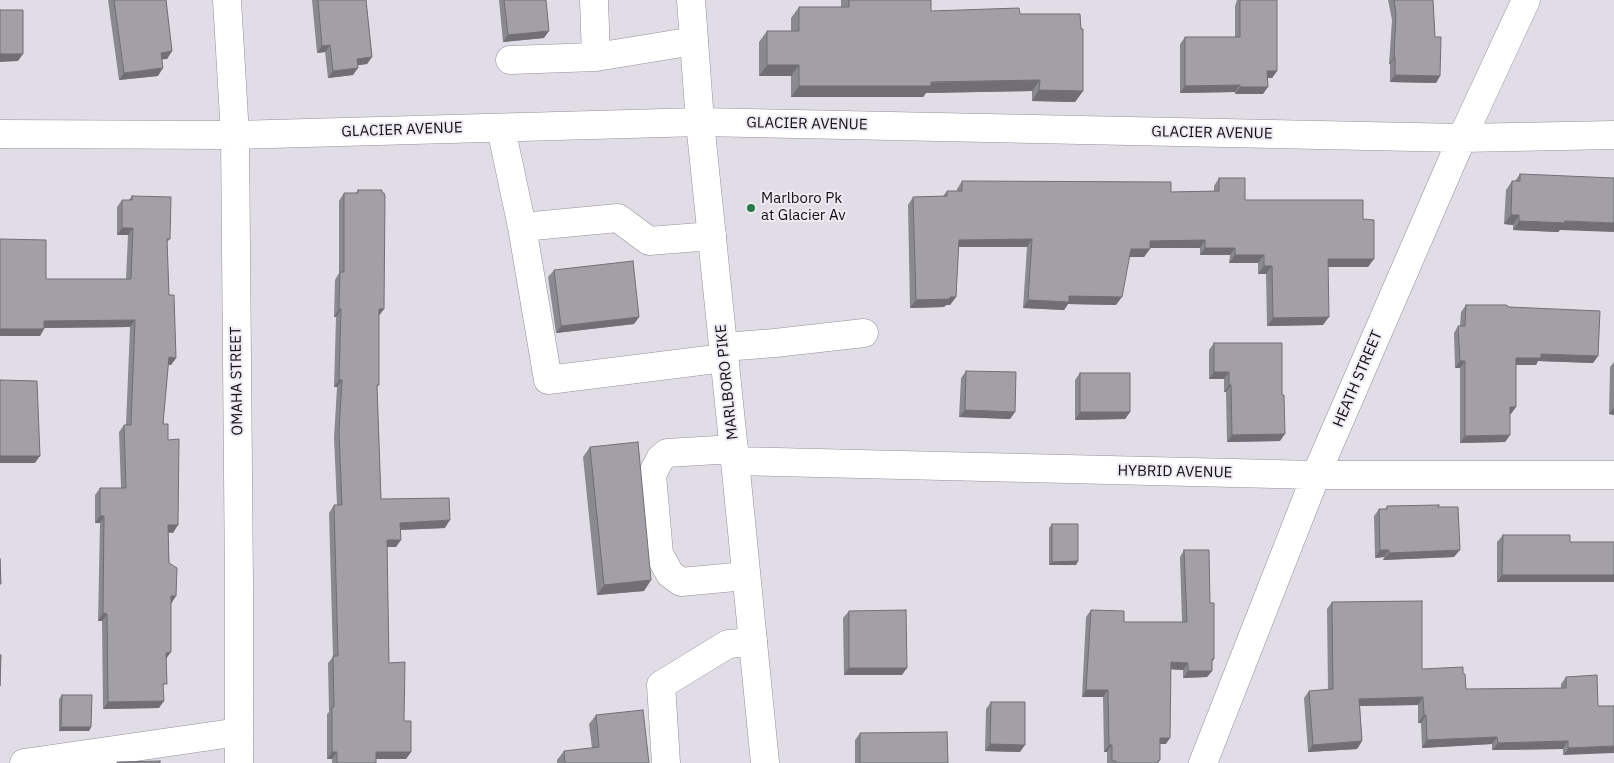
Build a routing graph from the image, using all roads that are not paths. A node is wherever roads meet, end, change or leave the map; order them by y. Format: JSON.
{"nodes":[{"id":1,"x":227,"y":0,"type":"edge"},
{"id":2,"x":594,"y":0,"type":"edge"},
{"id":3,"x":691,"y":0,"type":"edge"},
{"id":4,"x":1526,"y":0,"type":"edge"},
{"id":5,"x":694,"y":41,"type":"junction"},
{"id":6,"x":596,"y":58,"type":"junction"},
{"id":7,"x":510,"y":60,"type":"dead end"},
{"id":8,"x":700,"y":122,"type":"junction"},
{"id":9,"x":501,"y":128,"type":"junction"},
{"id":10,"x":0,"y":134,"type":"edge"},
{"id":11,"x":235,"y":135,"type":"junction"},
{"id":12,"x":1614,"y":135,"type":"edge"},
{"id":13,"x":1462,"y":138,"type":"junction"},
{"id":14,"x":522,"y":227,"type":"junction"},
{"id":15,"x":712,"y":236,"type":"junction"},
{"id":16,"x":864,"y":333,"type":"dead end"},
{"id":17,"x":724,"y":352,"type":"junction"},
{"id":18,"x":735,"y":455,"type":"junction"},
{"id":19,"x":1316,"y":475,"type":"junction"},
{"id":20,"x":1614,"y":475,"type":"edge"},
{"id":21,"x":746,"y":576,"type":"junction"},
{"id":22,"x":753,"y":642,"type":"junction"},
{"id":23,"x":239,"y":732,"type":"junction"},
{"id":24,"x":24,"y":763,"type":"edge"},
{"id":25,"x":239,"y":763,"type":"edge"},
{"id":26,"x":666,"y":763,"type":"edge"},
{"id":27,"x":764,"y":763,"type":"edge"},
{"id":28,"x":1203,"y":763,"type":"edge"}],
"edges":[{"from":1,"to":11,"type":"street","name":"OMAHA STREET"},
{"from":2,"to":6,"type":"street"},
{"from":3,"to":5,"type":"street","name":"MARLBORO PIKE"},
{"from":4,"to":13,"type":"street","name":"HEATH STREET"},
{"from":5,"to":6,"type":"street"},
{"from":5,"to":8,"type":"street","name":"MARLBORO PIKE"},
{"from":6,"to":7,"type":"street"},
{"from":8,"to":9,"type":"street","name":"GLACIER AVENUE"},
{"from":8,"to":13,"type":"street","name":"GLACIER AVENUE"},
{"from":8,"to":15,"type":"street","name":"MARLBORO PIKE"},
{"from":9,"to":11,"type":"street","name":"GLACIER AVENUE"},
{"from":9,"to":14,"type":"street"},
{"from":10,"to":11,"type":"street","name":"GLACIER AVENUE"},
{"from":11,"to":23,"type":"street","name":"OMAHA STREET"},
{"from":12,"to":13,"type":"street","name":"GLACIER AVENUE"},
{"from":13,"to":19,"type":"street","name":"HEATH STREET"},
{"from":14,"to":15,"type":"street"},
{"from":14,"to":17,"type":"street"},
{"from":15,"to":17,"type":"street","name":"MARLBORO PIKE"},
{"from":16,"to":17,"type":"street"},
{"from":17,"to":18,"type":"street","name":"MARLBORO PIKE"},
{"from":18,"to":19,"type":"street","name":"HYBRID AVENUE"},
{"from":18,"to":21,"type":"street","name":"MARLBORO PIKE"},
{"from":18,"to":21,"type":"street","name":"HYBRID AVENUE"},
{"from":19,"to":20,"type":"street","name":"HYBRID AVENUE"},
{"from":19,"to":28,"type":"street","name":"HEATH STREET"},
{"from":21,"to":22,"type":"street","name":"MARLBORO PIKE"},
{"from":22,"to":26,"type":"street"},
{"from":22,"to":27,"type":"street","name":"MARLBORO PIKE"},
{"from":23,"to":24,"type":"street"},
{"from":23,"to":25,"type":"street","name":"OMAHA STREET"}]}
